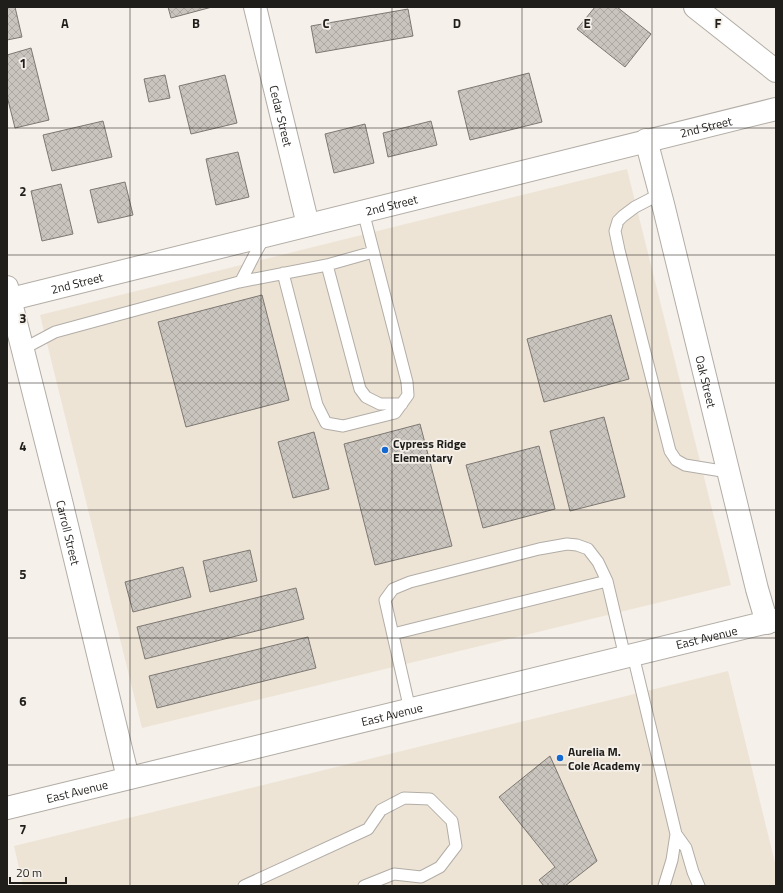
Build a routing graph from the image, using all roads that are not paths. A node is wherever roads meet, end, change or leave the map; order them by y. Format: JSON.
{"nodes":[{"id":1,"x":255,"y":7,"type":"edge"},
{"id":2,"x":695,"y":7,"type":"edge"},
{"id":3,"x":776,"y":71,"type":"edge"},
{"id":4,"x":776,"y":109,"type":"edge"},
{"id":5,"x":646,"y":140,"type":"junction"},
{"id":6,"x":660,"y":194,"type":"junction"},
{"id":7,"x":363,"y":211,"type":"junction"},
{"id":8,"x":308,"y":225,"type":"junction"},
{"id":9,"x":266,"y":235,"type":"junction"},
{"id":10,"x":373,"y":252,"type":"junction"},
{"id":11,"x":327,"y":265,"type":"junction"},
{"id":12,"x":283,"y":273,"type":"junction"},
{"id":13,"x":240,"y":281,"type":"junction"},
{"id":14,"x":8,"y":295,"type":"edge"},
{"id":15,"x":22,"y":349,"type":"junction"},
{"id":16,"x":402,"y":404,"type":"junction"},
{"id":17,"x":728,"y":472,"type":"junction"},
{"id":18,"x":607,"y":581,"type":"junction"},
{"id":19,"x":772,"y":621,"type":"edge"},
{"id":20,"x":393,"y":634,"type":"junction"},
{"id":21,"x":629,"y":656,"type":"junction"},
{"id":22,"x":410,"y":710,"type":"junction"},
{"id":23,"x":128,"y":778,"type":"junction"},
{"id":24,"x":7,"y":808,"type":"edge"},
{"id":25,"x":676,"y":834,"type":"junction"},
{"id":26,"x":244,"y":886,"type":"edge"},
{"id":27,"x":364,"y":886,"type":"edge"},
{"id":28,"x":664,"y":886,"type":"edge"},
{"id":29,"x":698,"y":886,"type":"edge"}],
"edges":[{"from":1,"to":8,"type":"street","name":"Cedar Street"},
{"from":2,"to":3,"type":"street"},
{"from":4,"to":5,"type":"street","name":"2nd Street"},
{"from":5,"to":6,"type":"street","name":"Oak Street"},
{"from":5,"to":7,"type":"street","name":"2nd Street"},
{"from":6,"to":17,"type":"street","name":"Oak Street"},
{"from":6,"to":17,"type":"lane"},
{"from":7,"to":8,"type":"street","name":"2nd Street"},
{"from":7,"to":10,"type":"lane"},
{"from":8,"to":9,"type":"street","name":"2nd Street"},
{"from":9,"to":13,"type":"lane"},
{"from":9,"to":14,"type":"street","name":"2nd Street"},
{"from":10,"to":11,"type":"lane"},
{"from":10,"to":16,"type":"lane"},
{"from":11,"to":12,"type":"lane"},
{"from":11,"to":16,"type":"lane"},
{"from":12,"to":13,"type":"lane"},
{"from":12,"to":16,"type":"lane"},
{"from":13,"to":15,"type":"lane"},
{"from":14,"to":15,"type":"street","name":"Carroll Street"},
{"from":15,"to":23,"type":"street","name":"Carroll Street"},
{"from":17,"to":19,"type":"street","name":"Oak Street"},
{"from":18,"to":20,"type":"lane"},
{"from":18,"to":20,"type":"lane"},
{"from":18,"to":21,"type":"lane"},
{"from":19,"to":21,"type":"street","name":"East Avenue"},
{"from":20,"to":22,"type":"lane"},
{"from":21,"to":22,"type":"street","name":"East Avenue"},
{"from":21,"to":25,"type":"lane"},
{"from":22,"to":23,"type":"street","name":"East Avenue"},
{"from":23,"to":24,"type":"street","name":"East Avenue"},
{"from":25,"to":28,"type":"lane"},
{"from":25,"to":29,"type":"lane"},
{"from":26,"to":27,"type":"lane"}]}
